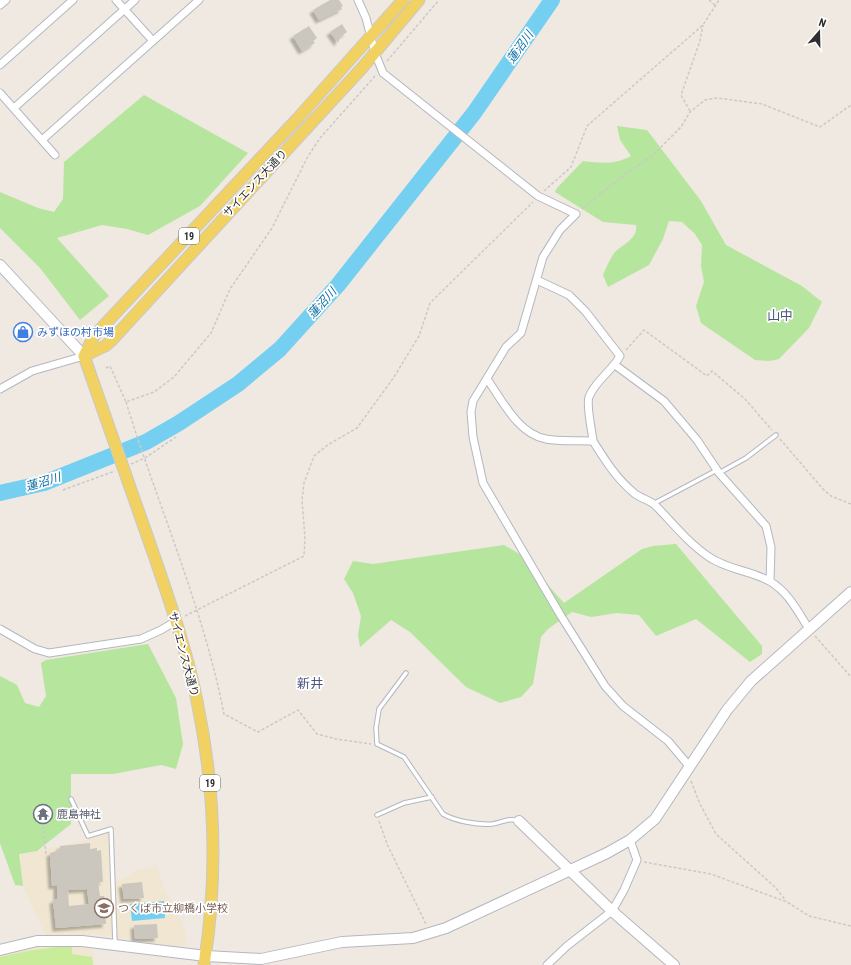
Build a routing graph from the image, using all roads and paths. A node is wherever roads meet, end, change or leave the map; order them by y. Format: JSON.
{"nodes":[{"id":1,"x":6,"y":0,"type":"edge"},
{"id":2,"x":73,"y":0,"type":"edge"},
{"id":3,"x":116,"y":0,"type":"edge"},
{"id":4,"x":135,"y":0,"type":"edge"},
{"id":5,"x":199,"y":0,"type":"edge"},
{"id":6,"x":358,"y":0,"type":"edge"},
{"id":7,"x":403,"y":0,"type":"edge"},
{"id":8,"x":419,"y":0,"type":"edge"},
{"id":9,"x":439,"y":0,"type":"edge"},
{"id":10,"x":709,"y":0,"type":"edge"},
{"id":11,"x":719,"y":0,"type":"edge"},
{"id":12,"x":0,"y":5,"type":"edge"},
{"id":13,"x":715,"y":5,"type":"junction"},
{"id":14,"x":124,"y":10,"type":"junction"},
{"id":15,"x":703,"y":25,"type":"junction"},
{"id":16,"x":371,"y":37,"type":"junction"},
{"id":17,"x":152,"y":41,"type":"junction"},
{"id":18,"x":375,"y":53,"type":"junction"},
{"id":19,"x":0,"y":65,"type":"edge"},
{"id":20,"x":381,"y":69,"type":"junction"},
{"id":21,"x":0,"y":93,"type":"edge"},
{"id":22,"x":851,"y":105,"type":"edge"},
{"id":23,"x":14,"y":108,"type":"junction"},
{"id":24,"x":690,"y":112,"type":"junction"},
{"id":25,"x":42,"y":140,"type":"junction"},
{"id":26,"x":55,"y":155,"type":"dead end"},
{"id":27,"x":538,"y":196,"type":"junction"},
{"id":28,"x":576,"y":214,"type":"junction"},
{"id":29,"x":0,"y":265,"type":"edge"},
{"id":30,"x":537,"y":280,"type":"junction"},
{"id":31,"x":84,"y":356,"type":"junction"},
{"id":32,"x":620,"y":356,"type":"junction"},
{"id":33,"x":615,"y":365,"type":"junction"},
{"id":34,"x":106,"y":368,"type":"dead end"},
{"id":35,"x":487,"y":379,"type":"junction"},
{"id":36,"x":0,"y":389,"type":"edge"},
{"id":37,"x":126,"y":402,"type":"junction"},
{"id":38,"x":776,"y":435,"type":"junction"},
{"id":39,"x":176,"y":437,"type":"dead end"},
{"id":40,"x":593,"y":441,"type":"junction"},
{"id":41,"x":145,"y":458,"type":"junction"},
{"id":42,"x":122,"y":463,"type":"junction"},
{"id":43,"x":718,"y":471,"type":"junction"},
{"id":44,"x":63,"y":490,"type":"dead end"},
{"id":45,"x":653,"y":504,"type":"junction"},
{"id":46,"x":851,"y":504,"type":"edge"},
{"id":47,"x":770,"y":581,"type":"junction"},
{"id":48,"x":851,"y":592,"type":"edge"},
{"id":49,"x":196,"y":609,"type":"junction"},
{"id":50,"x":176,"y":620,"type":"junction"},
{"id":51,"x":0,"y":629,"type":"edge"},
{"id":52,"x":809,"y":629,"type":"junction"},
{"id":53,"x":406,"y":673,"type":"dead end"},
{"id":54,"x":851,"y":677,"type":"edge"},
{"id":55,"x":377,"y":744,"type":"junction"},
{"id":56,"x":688,"y":768,"type":"junction"},
{"id":57,"x":432,"y":797,"type":"junction"},
{"id":58,"x":72,"y":799,"type":"dead end"},
{"id":59,"x":377,"y":815,"type":"joint"},
{"id":60,"x":43,"y":821,"type":"dead end"},
{"id":61,"x":519,"y":821,"type":"joint"},
{"id":62,"x":630,"y":840,"type":"junction"},
{"id":63,"x":46,"y":855,"type":"dead end"},
{"id":64,"x":637,"y":860,"type":"junction"},
{"id":65,"x":570,"y":870,"type":"junction"},
{"id":66,"x":787,"y":902,"type":"junction"},
{"id":67,"x":612,"y":912,"type":"junction"},
{"id":68,"x":851,"y":926,"type":"edge"},
{"id":69,"x":430,"y":933,"type":"junction"},
{"id":70,"x":115,"y":946,"type":"junction"},
{"id":71,"x":0,"y":950,"type":"edge"},
{"id":72,"x":205,"y":961,"type":"edge"},
{"id":73,"x":547,"y":965,"type":"edge"},
{"id":74,"x":674,"y":965,"type":"edge"}],
"edges":[{"from":1,"to":12,"type":"street"},
{"from":2,"to":19,"type":"street"},
{"from":3,"to":14,"type":"street"},
{"from":4,"to":14,"type":"street"},
{"from":5,"to":17,"type":"street"},
{"from":6,"to":16,"type":"street"},
{"from":7,"to":16,"type":"main road","name":"サイエンス大通り","number":"19"},
{"from":8,"to":18,"type":"main road","name":"サイエンス大通り","number":"19"},
{"from":9,"to":20,"type":"path"},
{"from":10,"to":13,"type":"path"},
{"from":11,"to":13,"type":"path"},
{"from":13,"to":15,"type":"path"},
{"from":14,"to":17,"type":"street"},
{"from":14,"to":23,"type":"street"},
{"from":15,"to":24,"type":"path"},
{"from":15,"to":27,"type":"path"},
{"from":16,"to":18,"type":"street"},
{"from":16,"to":31,"type":"main road","name":"サイエンス大通り","number":"19"},
{"from":17,"to":25,"type":"street"},
{"from":18,"to":20,"type":"street"},
{"from":18,"to":31,"type":"main road","name":"サイエンス大通り","number":"19"},
{"from":20,"to":27,"type":"street"},
{"from":20,"to":37,"type":"path"},
{"from":21,"to":23,"type":"street"},
{"from":22,"to":24,"type":"path"},
{"from":23,"to":25,"type":"street"},
{"from":24,"to":28,"type":"path"},
{"from":25,"to":26,"type":"street"},
{"from":27,"to":28,"type":"street"},
{"from":27,"to":49,"type":"path"},
{"from":28,"to":30,"type":"street"},
{"from":29,"to":31,"type":"street"},
{"from":30,"to":32,"type":"street"},
{"from":30,"to":35,"type":"street"},
{"from":31,"to":36,"type":"street"},
{"from":31,"to":42,"type":"main road","name":"サイエンス大通り","number":"19"},
{"from":32,"to":33,"type":"street"},
{"from":32,"to":38,"type":"path"},
{"from":33,"to":40,"type":"street"},
{"from":33,"to":43,"type":"street"},
{"from":34,"to":37,"type":"path"},
{"from":35,"to":40,"type":"street"},
{"from":35,"to":56,"type":"street"},
{"from":37,"to":41,"type":"path"},
{"from":38,"to":43,"type":"lane"},
{"from":38,"to":46,"type":"path"},
{"from":39,"to":41,"type":"path"},
{"from":40,"to":45,"type":"street"},
{"from":41,"to":42,"type":"path"},
{"from":41,"to":49,"type":"path"},
{"from":42,"to":44,"type":"path"},
{"from":42,"to":50,"type":"main road","name":"サイエンス大通り","number":"19"},
{"from":43,"to":45,"type":"lane"},
{"from":43,"to":47,"type":"street"},
{"from":45,"to":47,"type":"street"},
{"from":47,"to":52,"type":"street"},
{"from":48,"to":52,"type":"street"},
{"from":49,"to":50,"type":"path"},
{"from":49,"to":55,"type":"path"},
{"from":50,"to":51,"type":"street"},
{"from":50,"to":72,"type":"main road","name":"サイエンス大通り","number":"19"},
{"from":52,"to":54,"type":"path"},
{"from":52,"to":56,"type":"street"},
{"from":53,"to":55,"type":"lane"},
{"from":55,"to":57,"type":"lane"},
{"from":56,"to":62,"type":"street"},
{"from":56,"to":66,"type":"path"},
{"from":57,"to":59,"type":"lane"},
{"from":57,"to":61,"type":"lane"},
{"from":58,"to":70,"type":"lane"},
{"from":59,"to":69,"type":"path"},
{"from":60,"to":63,"type":"path"},
{"from":61,"to":65,"type":"street"},
{"from":62,"to":64,"type":"street"},
{"from":62,"to":65,"type":"street"},
{"from":64,"to":66,"type":"path"},
{"from":64,"to":67,"type":"street"},
{"from":65,"to":67,"type":"street"},
{"from":65,"to":69,"type":"street"},
{"from":66,"to":68,"type":"path"},
{"from":67,"to":73,"type":"street"},
{"from":67,"to":74,"type":"street"},
{"from":69,"to":72,"type":"street"},
{"from":70,"to":71,"type":"street"},
{"from":70,"to":72,"type":"street"}]}
